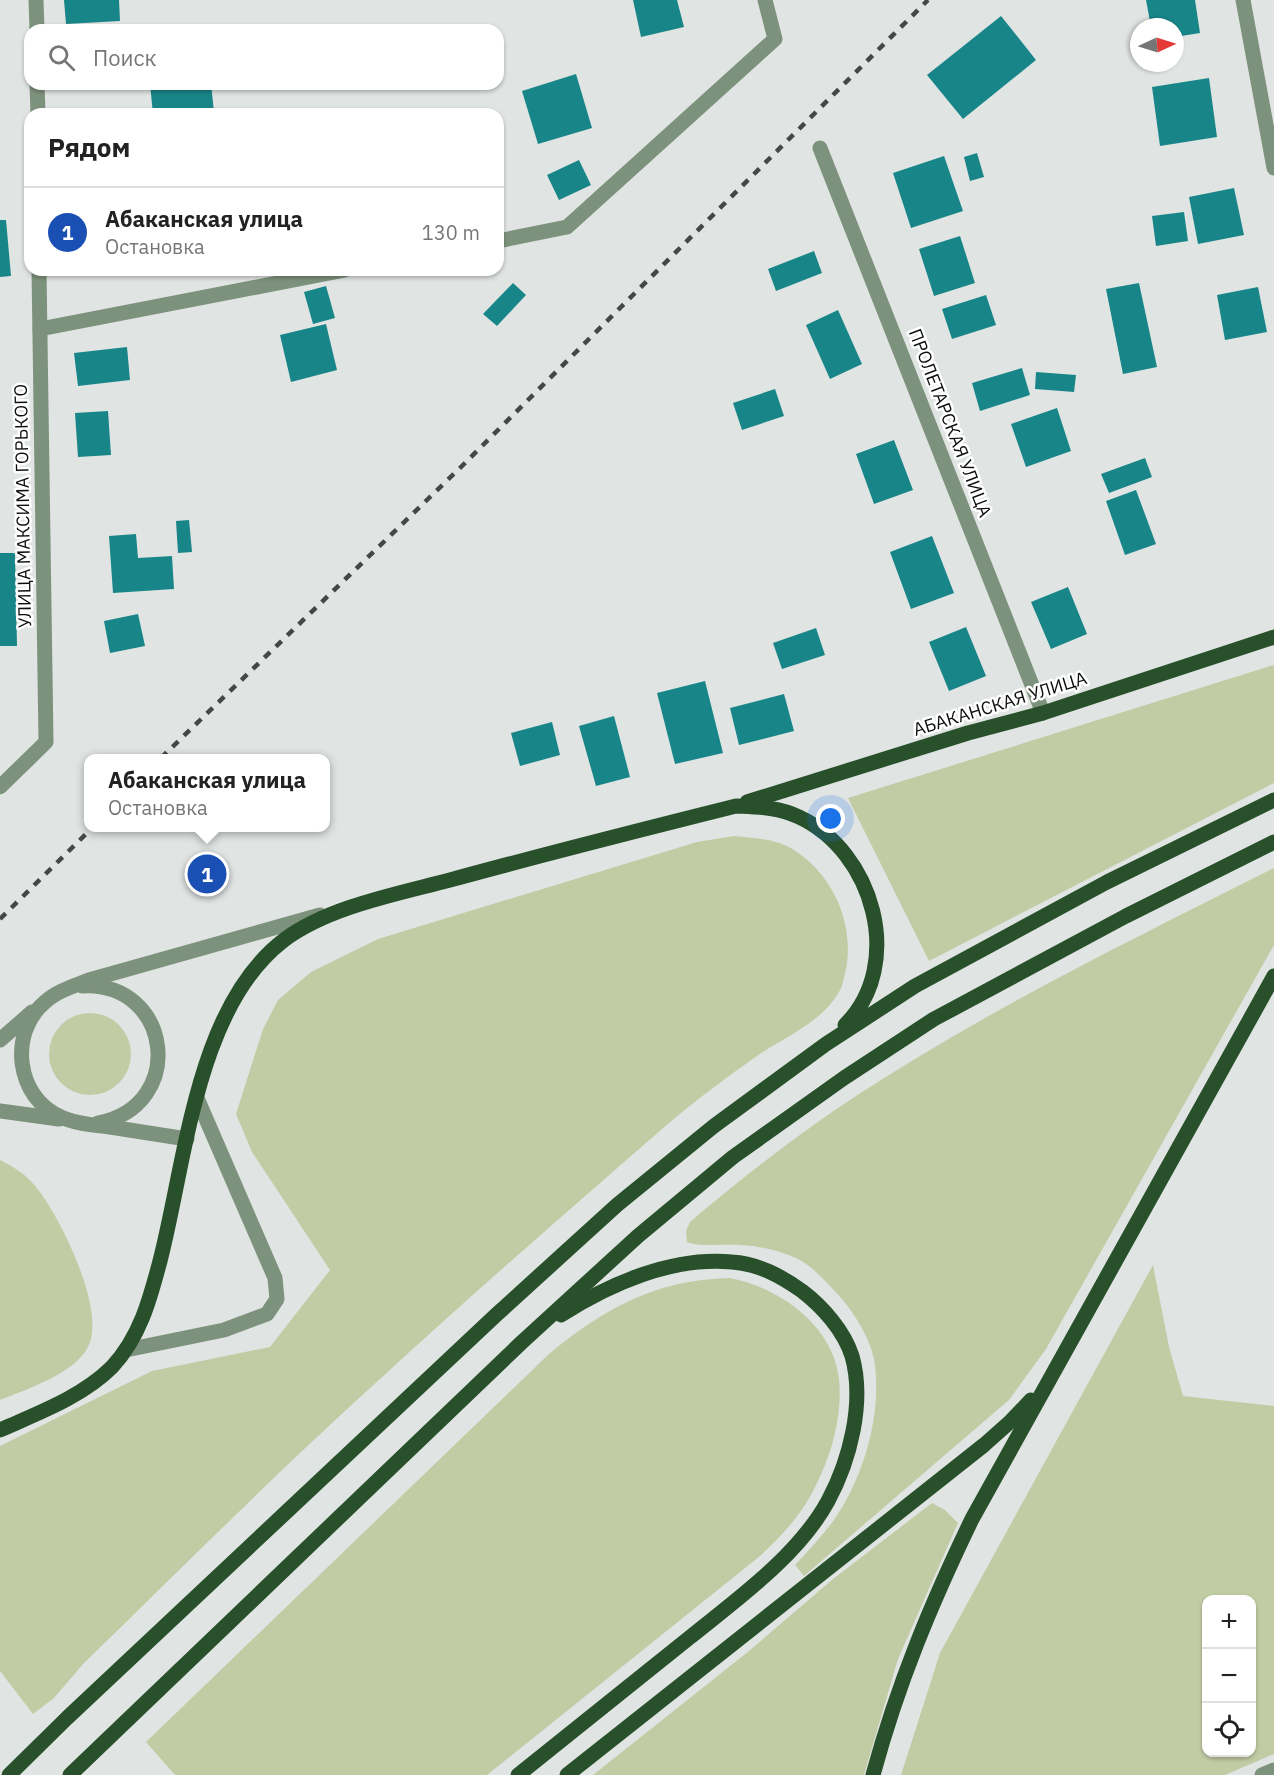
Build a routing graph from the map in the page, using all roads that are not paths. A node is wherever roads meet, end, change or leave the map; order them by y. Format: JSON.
{"nodes":[{"id":1,"x":36,"y":0,"type":"edge"},
{"id":2,"x":765,"y":0,"type":"edge"},
{"id":3,"x":1243,"y":0,"type":"edge"},
{"id":4,"x":37,"y":24,"type":"edge"},
{"id":5,"x":37,"y":90,"type":"edge"},
{"id":6,"x":38,"y":108,"type":"edge"},
{"id":7,"x":820,"y":148,"type":"dead end"},
{"id":8,"x":1274,"y":168,"type":"edge"},
{"id":9,"x":504,"y":240,"type":"edge"},
{"id":10,"x":39,"y":276,"type":"edge"},
{"id":11,"x":314,"y":276,"type":"edge"},
{"id":12,"x":40,"y":329,"type":"junction"},
{"id":13,"x":1274,"y":637,"type":"edge"},
{"id":14,"x":1043,"y":713,"type":"junction"},
{"id":15,"x":0,"y":787,"type":"edge"},
{"id":16,"x":1274,"y":800,"type":"edge"},
{"id":17,"x":736,"y":806,"type":"junction"},
{"id":18,"x":1274,"y":843,"type":"edge"},
{"id":19,"x":390,"y":896,"type":"junction"},
{"id":20,"x":1274,"y":976,"type":"edge"},
{"id":21,"x":67,"y":989,"type":"junction"},
{"id":22,"x":44,"y":1003,"type":"junction"},
{"id":23,"x":0,"y":1040,"type":"edge"},
{"id":24,"x":826,"y":1044,"type":"junction"},
{"id":25,"x":196,"y":1098,"type":"junction"},
{"id":26,"x":0,"y":1111,"type":"edge"},
{"id":27,"x":79,"y":1122,"type":"junction"},
{"id":28,"x":187,"y":1139,"type":"junction"},
{"id":29,"x":521,"y":1343,"type":"junction"},
{"id":30,"x":126,"y":1350,"type":"junction"},
{"id":31,"x":1060,"y":1361,"type":"junction"},
{"id":32,"x":0,"y":1430,"type":"edge"},
{"id":33,"x":1274,"y":1770,"type":"edge"},
{"id":34,"x":9,"y":1775,"type":"edge"},
{"id":35,"x":70,"y":1775,"type":"edge"},
{"id":36,"x":518,"y":1775,"type":"edge"},
{"id":37,"x":567,"y":1775,"type":"edge"},
{"id":38,"x":873,"y":1775,"type":"edge"},
{"id":39,"x":1262,"y":1775,"type":"edge"}],
"edges":[{"from":1,"to":4,"type":"street"},
{"from":2,"to":9,"type":"street"},
{"from":3,"to":8,"type":"street"},
{"from":5,"to":6,"type":"street"},
{"from":7,"to":14,"type":"street","name":"ПРОЛЕТАРСКАЯ УЛИЦА"},
{"from":10,"to":12,"type":"street","name":"УЛИЦА МАКСИМА ГОРЬКОГО"},
{"from":11,"to":12,"type":"street"},
{"from":12,"to":15,"type":"street","name":"УЛИЦА МАКСИМА ГОРЬКОГО"},
{"from":13,"to":14,"type":"main road","name":"АБАКАНСКАЯ УЛИЦА"},
{"from":14,"to":17,"type":"main road","name":"АБАКАНСКАЯ УЛИЦА"},
{"from":16,"to":24,"type":"main road"},
{"from":17,"to":19,"type":"main road"},
{"from":17,"to":24,"type":"main road"},
{"from":18,"to":29,"type":"main road"},
{"from":19,"to":21,"type":"street"},
{"from":19,"to":25,"type":"main road"},
{"from":20,"to":31,"type":"main road"},
{"from":21,"to":22,"type":"street"},
{"from":21,"to":27,"type":"street"},
{"from":22,"to":23,"type":"street"},
{"from":22,"to":27,"type":"street"},
{"from":24,"to":34,"type":"main road"},
{"from":25,"to":28,"type":"main road"},
{"from":25,"to":30,"type":"street"},
{"from":26,"to":27,"type":"street"},
{"from":27,"to":28,"type":"street"},
{"from":28,"to":30,"type":"main road"},
{"from":29,"to":35,"type":"main road"},
{"from":29,"to":36,"type":"main road"},
{"from":30,"to":32,"type":"main road"},
{"from":31,"to":37,"type":"main road"},
{"from":31,"to":38,"type":"main road"},
{"from":33,"to":39,"type":"street"}]}
